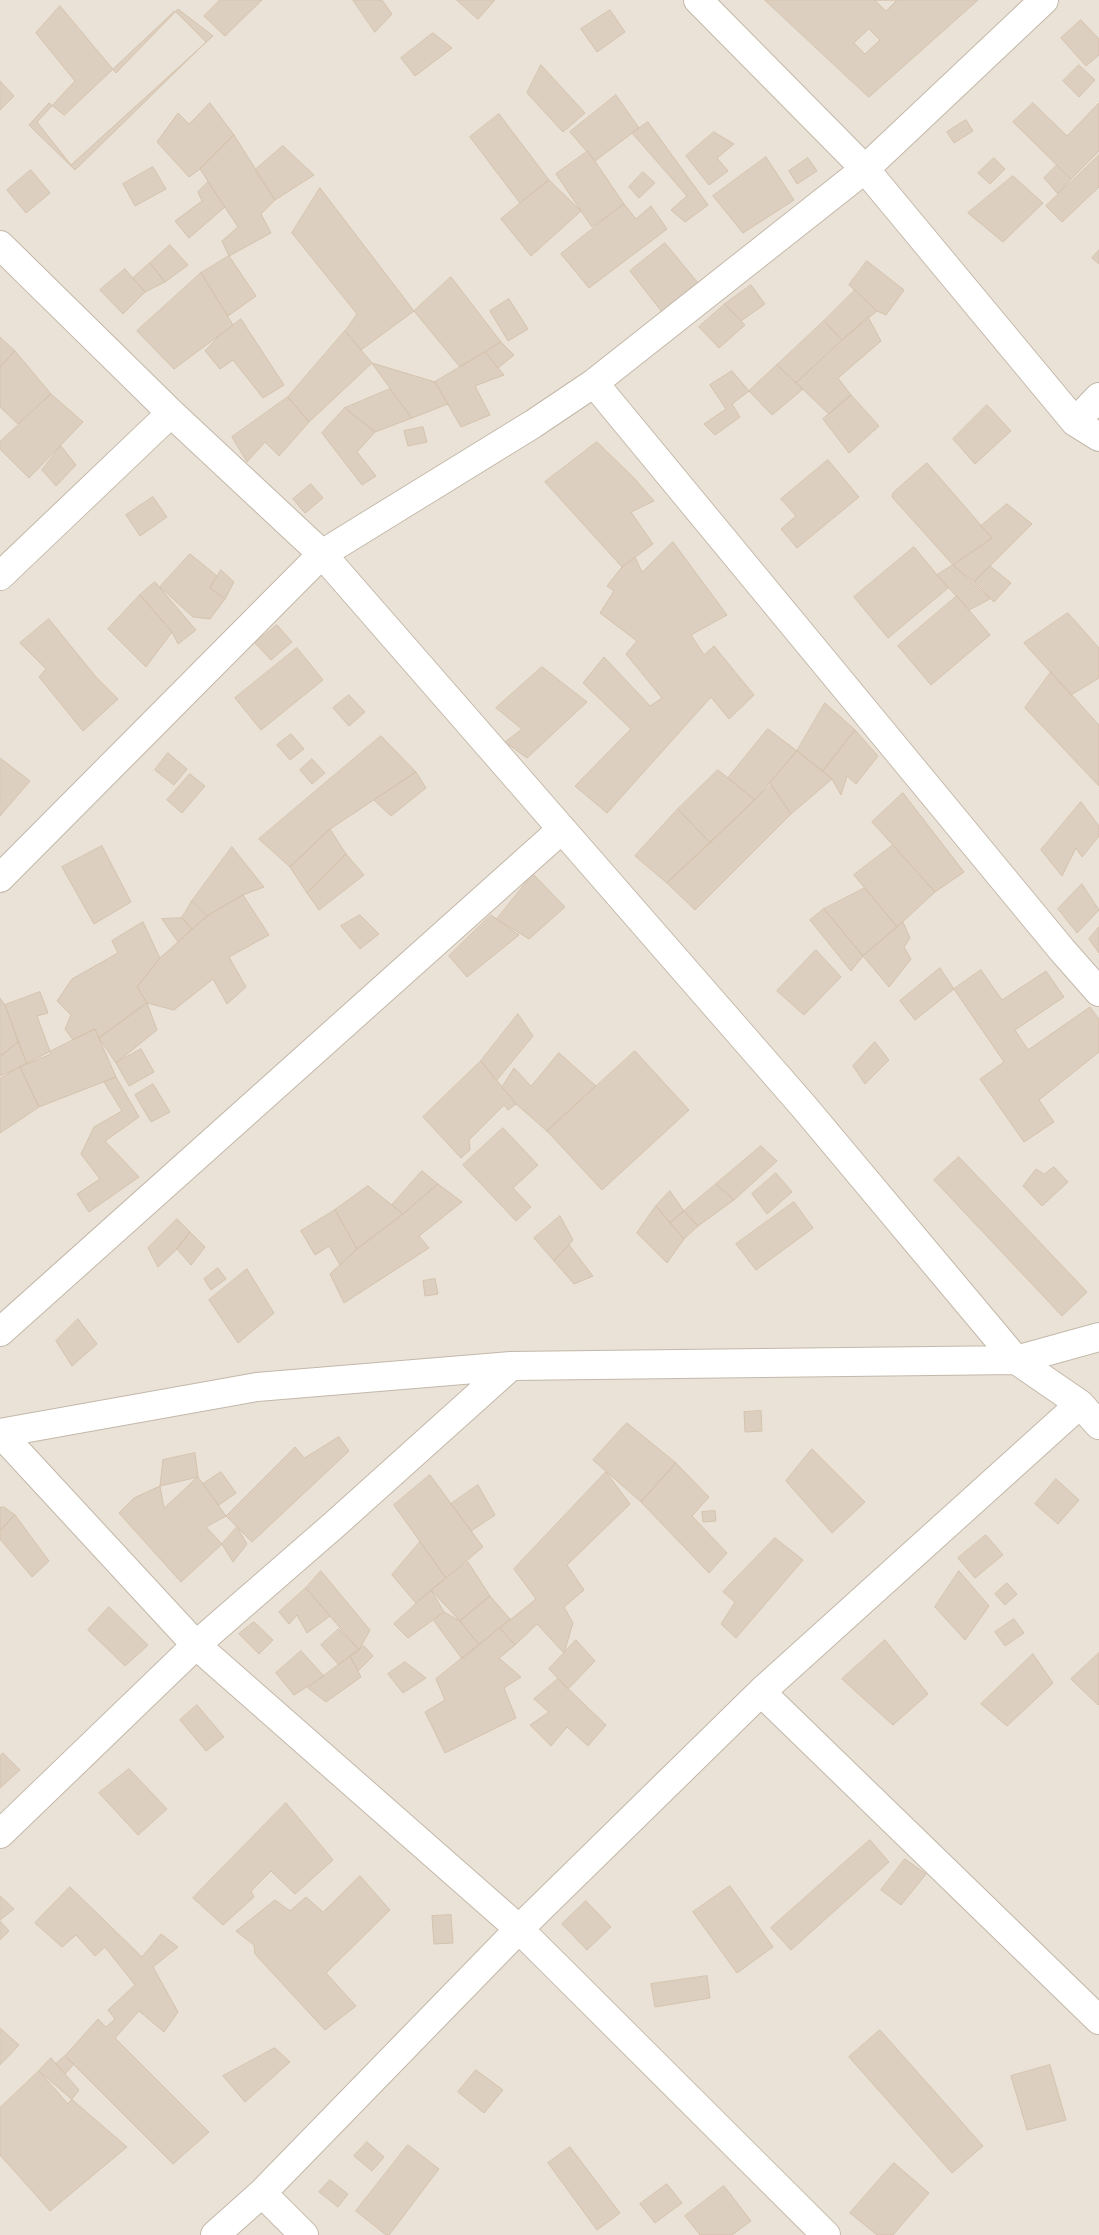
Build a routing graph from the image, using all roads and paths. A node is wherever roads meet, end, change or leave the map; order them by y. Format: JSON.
{"nodes":[{"id":1,"x":698,"y":0,"type":"edge"},
{"id":2,"x":1044,"y":0,"type":"edge"},
{"id":3,"x":865,"y":169,"type":"junction"},
{"id":4,"x":0,"y":244,"type":"edge"},
{"id":5,"x":594,"y":383,"type":"junction"},
{"id":6,"x":1099,"y":398,"type":"edge"},
{"id":7,"x":171,"y":413,"type":"junction"},
{"id":8,"x":1075,"y":422,"type":"junction"},
{"id":9,"x":1099,"y":437,"type":"edge"},
{"id":10,"x":322,"y":554,"type":"junction"},
{"id":11,"x":0,"y":576,"type":"edge"},
{"id":12,"x":562,"y":829,"type":"junction"},
{"id":13,"x":0,"y":878,"type":"edge"},
{"id":14,"x":1099,"y":992,"type":"edge"},
{"id":15,"x":0,"y":1332,"type":"edge"},
{"id":16,"x":1099,"y":1337,"type":"edge"},
{"id":17,"x":1016,"y":1360,"type":"junction"},
{"id":18,"x":511,"y":1366,"type":"junction"},
{"id":19,"x":1080,"y":1404,"type":"junction"},
{"id":20,"x":1099,"y":1425,"type":"edge"},
{"id":21,"x":0,"y":1433,"type":"edge"},
{"id":22,"x":196,"y":1645,"type":"junction"},
{"id":23,"x":761,"y":1692,"type":"junction"},
{"id":24,"x":0,"y":1834,"type":"edge"},
{"id":25,"x":519,"y":1929,"type":"junction"},
{"id":26,"x":1099,"y":2020,"type":"edge"},
{"id":27,"x":262,"y":2193,"type":"junction"},
{"id":28,"x":214,"y":2235,"type":"edge"},
{"id":29,"x":304,"y":2235,"type":"edge"},
{"id":30,"x":826,"y":2235,"type":"edge"}],
"edges":[{"from":1,"to":3,"type":"street"},
{"from":2,"to":3,"type":"street"},
{"from":3,"to":5,"type":"street"},
{"from":3,"to":8,"type":"street"},
{"from":4,"to":7,"type":"street"},
{"from":5,"to":10,"type":"street"},
{"from":5,"to":14,"type":"street"},
{"from":6,"to":8,"type":"street"},
{"from":7,"to":10,"type":"street"},
{"from":7,"to":11,"type":"street"},
{"from":8,"to":9,"type":"street"},
{"from":10,"to":12,"type":"street"},
{"from":10,"to":13,"type":"street"},
{"from":12,"to":15,"type":"street"},
{"from":12,"to":17,"type":"street"},
{"from":16,"to":17,"type":"street"},
{"from":17,"to":18,"type":"street"},
{"from":17,"to":19,"type":"street"},
{"from":18,"to":21,"type":"street"},
{"from":18,"to":22,"type":"street"},
{"from":19,"to":20,"type":"street"},
{"from":19,"to":23,"type":"street"},
{"from":21,"to":22,"type":"street"},
{"from":22,"to":24,"type":"street"},
{"from":22,"to":25,"type":"street"},
{"from":23,"to":25,"type":"street"},
{"from":23,"to":26,"type":"street"},
{"from":25,"to":27,"type":"street"},
{"from":25,"to":30,"type":"street"},
{"from":27,"to":28,"type":"street"},
{"from":27,"to":29,"type":"street"}]}
